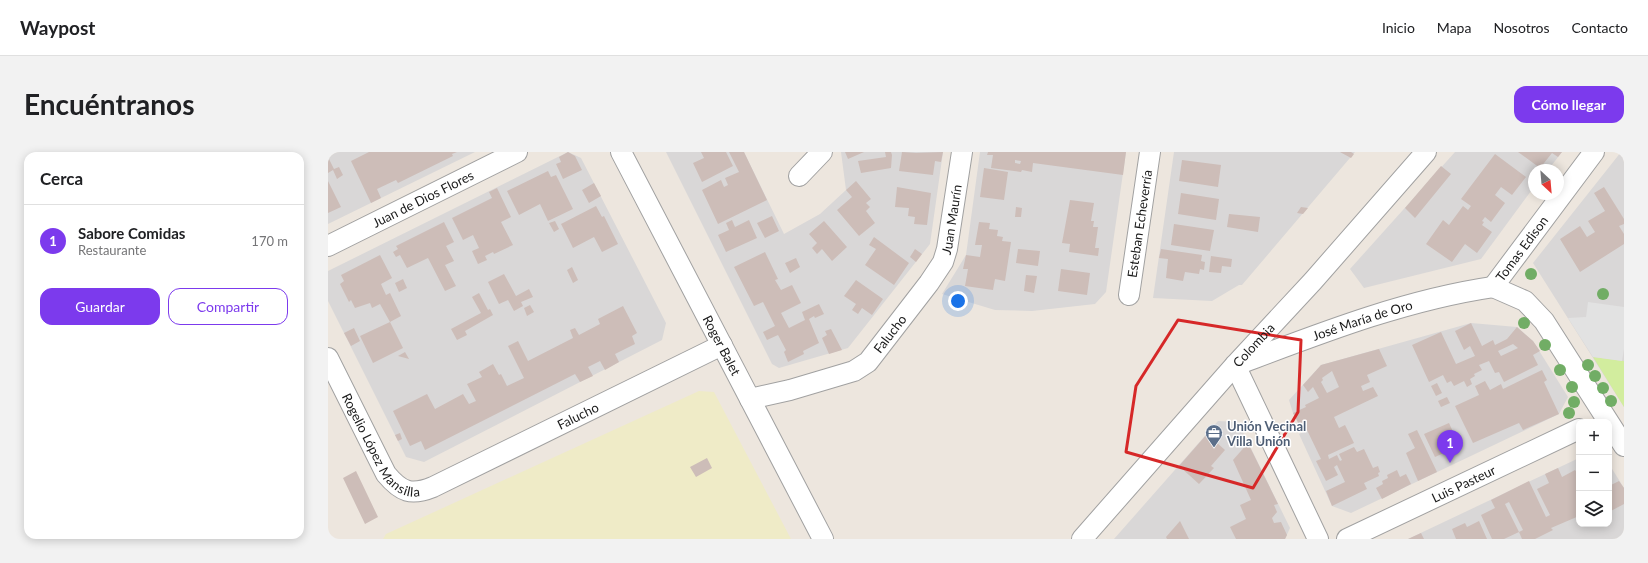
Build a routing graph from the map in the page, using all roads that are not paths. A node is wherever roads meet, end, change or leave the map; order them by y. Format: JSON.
{"nodes":[{"id":1,"x":517,"y":152,"type":"edge"},
{"id":2,"x":621,"y":152,"type":"edge"},
{"id":3,"x":822,"y":152,"type":"edge"},
{"id":4,"x":962,"y":152,"type":"edge"},
{"id":5,"x":1150,"y":152,"type":"edge"},
{"id":6,"x":1426,"y":152,"type":"edge"},
{"id":7,"x":1594,"y":152,"type":"edge"},
{"id":8,"x":799,"y":176,"type":"dead end"},
{"id":9,"x":328,"y":246,"type":"edge"},
{"id":10,"x":929,"y":283,"type":"joint"},
{"id":11,"x":1493,"y":287,"type":"junction"},
{"id":12,"x":1129,"y":295,"type":"dead end"},
{"id":13,"x":722,"y":345,"type":"junction"},
{"id":14,"x":328,"y":358,"type":"edge"},
{"id":15,"x":1235,"y":365,"type":"junction"},
{"id":16,"x":335,"y":390,"type":"edge"},
{"id":17,"x":750,"y":399,"type":"junction"},
{"id":18,"x":1600,"y":419,"type":"edge"},
{"id":19,"x":1576,"y":430,"type":"edge"},
{"id":20,"x":1612,"y":432,"type":"edge"},
{"id":21,"x":1624,"y":446,"type":"edge"},
{"id":22,"x":433,"y":487,"type":"joint"},
{"id":23,"x":823,"y":539,"type":"edge"},
{"id":24,"x":1082,"y":539,"type":"edge"},
{"id":25,"x":1318,"y":539,"type":"edge"},
{"id":26,"x":1347,"y":539,"type":"edge"}],
"edges":[{"from":1,"to":9,"type":"street","name":"Juan de Dios Flores"},
{"from":2,"to":13,"type":"street","name":"Roger Balet"},
{"from":3,"to":8,"type":"street"},
{"from":4,"to":10,"type":"street","name":"Juan Maurín"},
{"from":5,"to":12,"type":"street","name":"Esteban Echeverría"},
{"from":6,"to":15,"type":"street","name":"Colombia"},
{"from":7,"to":11,"type":"street","name":"Tomas Edison"},
{"from":10,"to":17,"type":"street","name":"Falucho"},
{"from":11,"to":15,"type":"street","name":"José María de Oro"},
{"from":11,"to":18,"type":"street"},
{"from":13,"to":17,"type":"street","name":"Roger Balet"},
{"from":13,"to":22,"type":"street","name":"Falucho"},
{"from":14,"to":16,"type":"street","name":"Rogelio López Mansilla"},
{"from":15,"to":24,"type":"street","name":"Colombia"},
{"from":15,"to":25,"type":"street"},
{"from":16,"to":22,"type":"street","name":"Rogelio López Mansilla"},
{"from":17,"to":23,"type":"street","name":"Roger Balet"},
{"from":19,"to":26,"type":"street","name":"Luis Pasteur"},
{"from":20,"to":21,"type":"street"}]}
